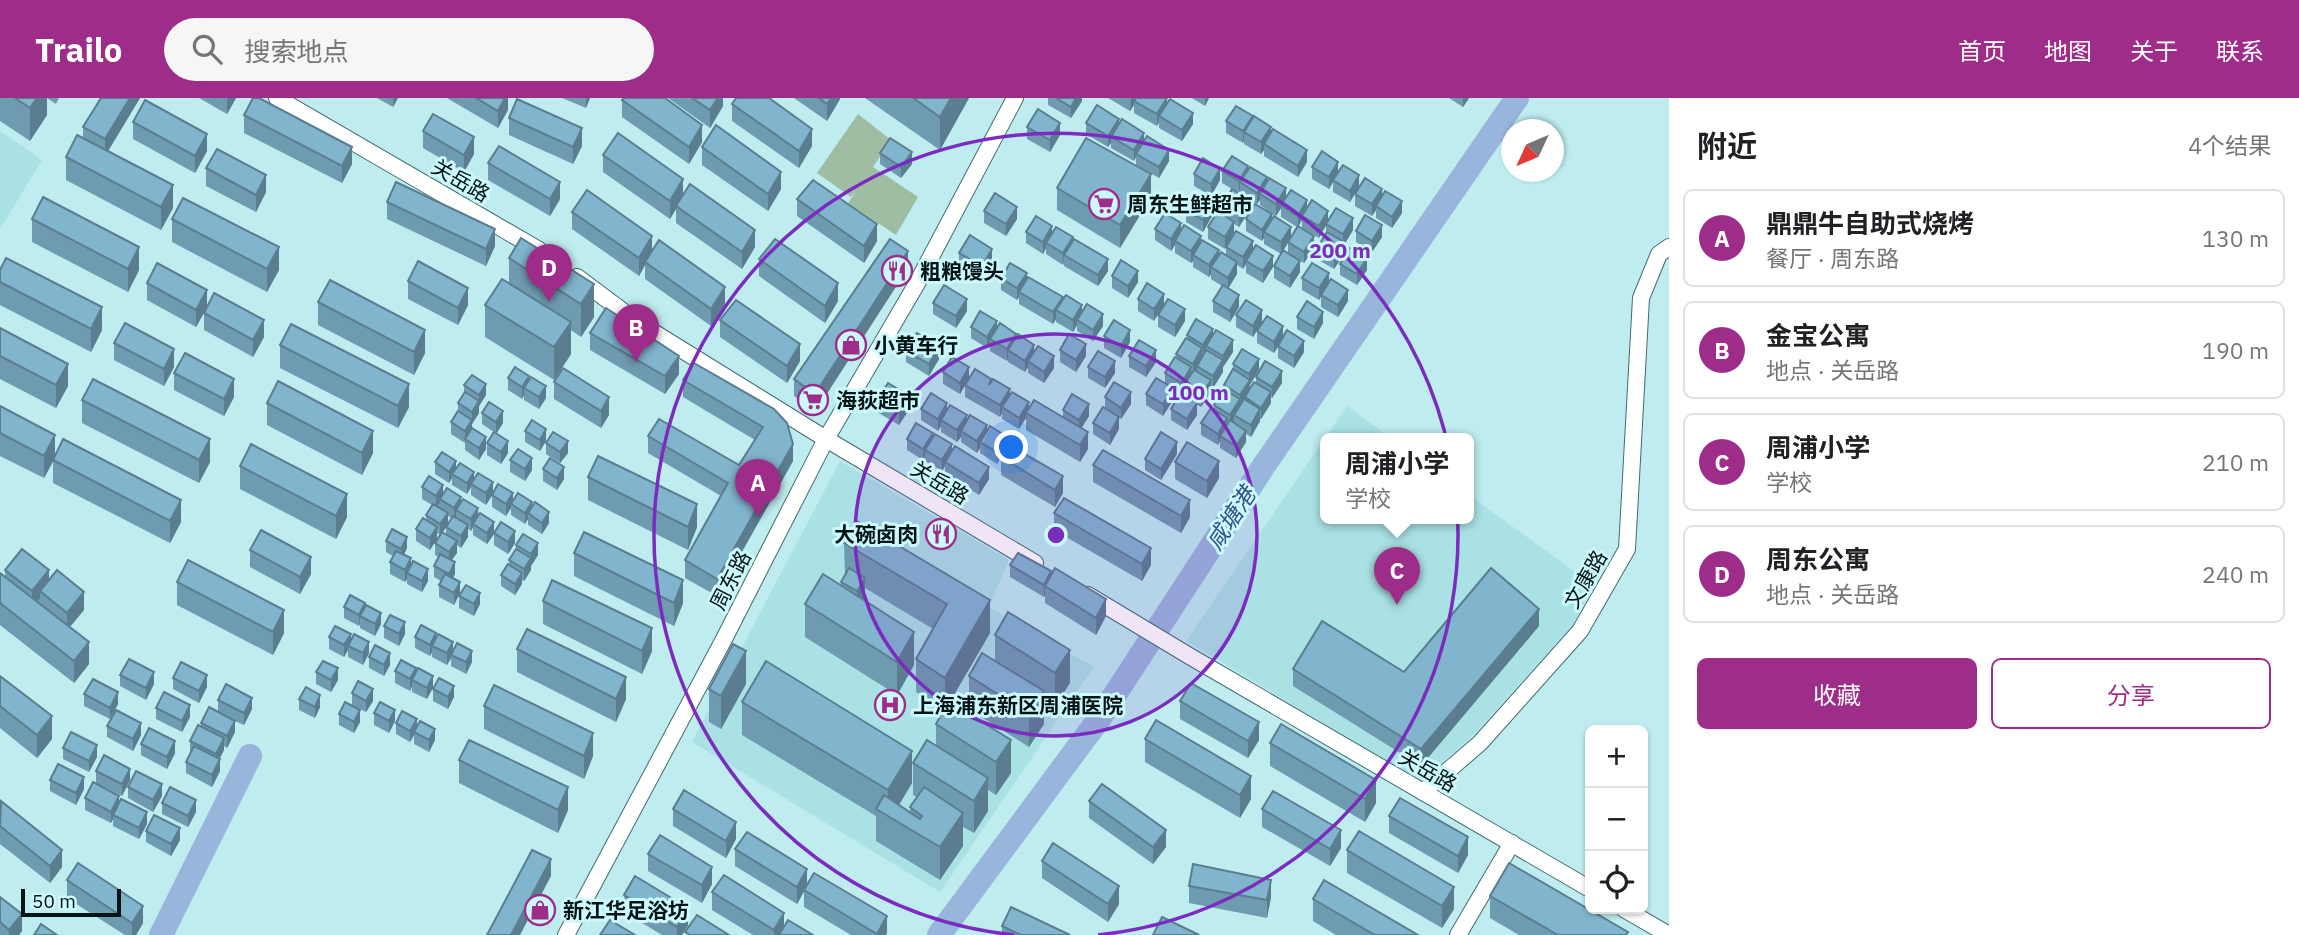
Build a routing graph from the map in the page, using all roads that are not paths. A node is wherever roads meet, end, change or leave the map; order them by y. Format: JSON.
{"nodes":[{"id":1,"x":278,"y":98,"type":"edge"},
{"id":2,"x":1016,"y":98,"type":"edge"},
{"id":3,"x":1669,"y":247,"type":"edge"},
{"id":4,"x":827,"y":439,"type":"junction"},
{"id":5,"x":1051,"y":573,"type":"edge"},
{"id":6,"x":1074,"y":587,"type":"edge"},
{"id":7,"x":1423,"y":792,"type":"junction"},
{"id":8,"x":1512,"y":843,"type":"junction"},
{"id":9,"x":1585,"y":886,"type":"edge"},
{"id":10,"x":1633,"y":914,"type":"edge"},
{"id":11,"x":566,"y":935,"type":"edge"},
{"id":12,"x":1458,"y":935,"type":"edge"},
{"id":13,"x":1669,"y":935,"type":"edge"}],
"edges":[{"from":1,"to":4,"type":"street","name":"关岳路"},
{"from":2,"to":4,"type":"street","name":"周东路"},
{"from":3,"to":7,"type":"street","name":"文康路"},
{"from":4,"to":5,"type":"street","name":"关岳路"},
{"from":4,"to":11,"type":"street","name":"周东路"},
{"from":6,"to":7,"type":"street","name":"关岳路"},
{"from":7,"to":8,"type":"street","name":"关岳路"},
{"from":8,"to":9,"type":"street","name":"关岳路"},
{"from":8,"to":12,"type":"street"},
{"from":10,"to":13,"type":"street"}]}
